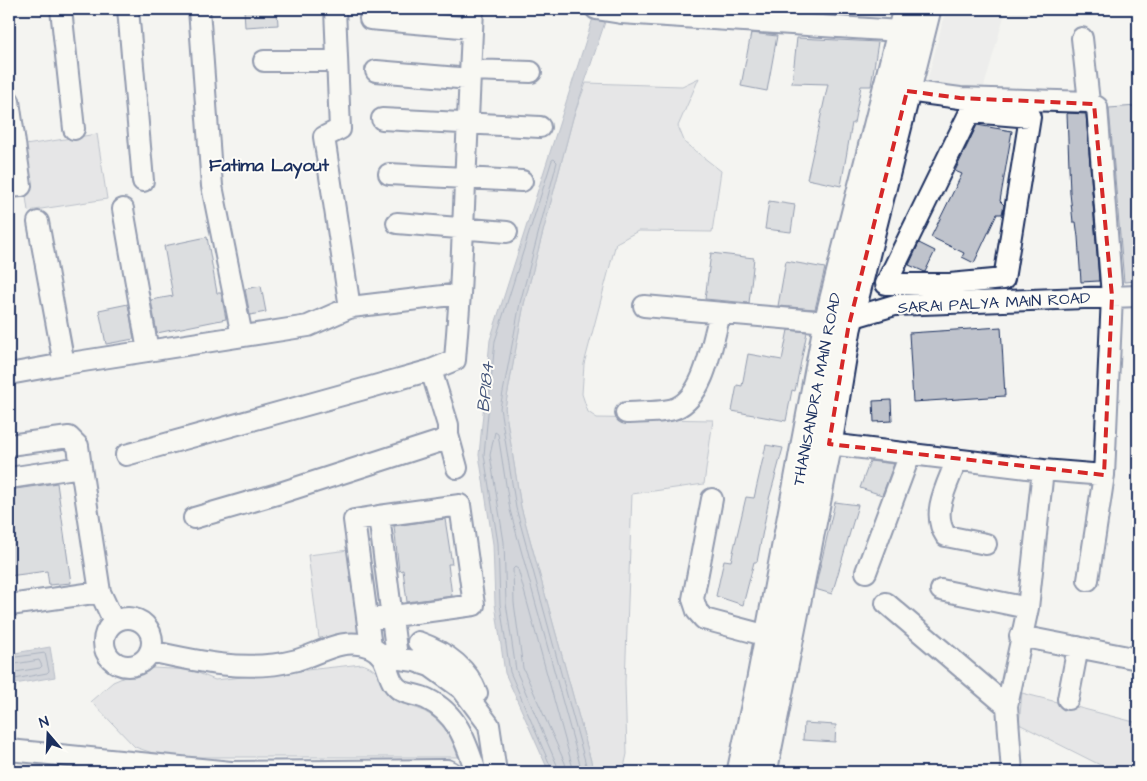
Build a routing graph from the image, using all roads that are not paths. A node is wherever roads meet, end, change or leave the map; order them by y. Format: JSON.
{"nodes":[{"id":1,"x":61,"y":9,"type":"edge"},
{"id":2,"x":128,"y":9,"type":"edge"},
{"id":3,"x":199,"y":9,"type":"edge"},
{"id":4,"x":335,"y":9,"type":"edge"},
{"id":5,"x":596,"y":9,"type":"edge"},
{"id":6,"x":928,"y":9,"type":"edge"},
{"id":7,"x":472,"y":18,"type":"edge"},
{"id":8,"x":370,"y":19,"type":"dead end"},
{"id":9,"x":903,"y":20,"type":"edge"},
{"id":10,"x":1082,"y":38,"type":"dead end"},
{"id":11,"x":264,"y":61,"type":"dead end"},
{"id":12,"x":338,"y":61,"type":"junction"},
{"id":13,"x":376,"y":71,"type":"dead end"},
{"id":14,"x":531,"y":72,"type":"dead end"},
{"id":15,"x":470,"y":74,"type":"junction"},
{"id":16,"x":907,"y":91,"type":"junction"},
{"id":17,"x":9,"y":101,"type":"edge"},
{"id":18,"x":1089,"y":102,"type":"junction"},
{"id":19,"x":382,"y":118,"type":"dead end"},
{"id":20,"x":468,"y":122,"type":"junction"},
{"id":21,"x":540,"y":126,"type":"dead end"},
{"id":22,"x":74,"y":129,"type":"dead end"},
{"id":23,"x":389,"y":174,"type":"dead end"},
{"id":24,"x":465,"y":177,"type":"junction"},
{"id":25,"x":143,"y":181,"type":"dead end"},
{"id":26,"x":522,"y":181,"type":"dead end"},
{"id":27,"x":9,"y":188,"type":"edge"},
{"id":28,"x":123,"y":209,"type":"dead end"},
{"id":29,"x":38,"y":222,"type":"dead end"},
{"id":30,"x":397,"y":223,"type":"dead end"},
{"id":31,"x":463,"y":228,"type":"junction"},
{"id":32,"x":508,"y":232,"type":"dead end"},
{"id":33,"x":997,"y":279,"type":"junction"},
{"id":34,"x":901,"y":285,"type":"junction"},
{"id":35,"x":948,"y":293,"type":"junction"},
{"id":36,"x":460,"y":294,"type":"junction"},
{"id":37,"x":1112,"y":296,"type":"junction"},
{"id":38,"x":1138,"y":296,"type":"edge"},
{"id":39,"x":995,"y":302,"type":"junction"},
{"id":40,"x":895,"y":305,"type":"junction"},
{"id":41,"x":644,"y":306,"type":"dead end"},
{"id":42,"x":350,"y":308,"type":"junction"},
{"id":43,"x":720,"y":314,"type":"junction"},
{"id":44,"x":839,"y":320,"type":"junction"},
{"id":45,"x":242,"y":336,"type":"junction"},
{"id":46,"x":148,"y":351,"type":"junction"},
{"id":47,"x":64,"y":364,"type":"junction"},
{"id":48,"x":431,"y":370,"type":"junction"},
{"id":49,"x":9,"y":374,"type":"edge"},
{"id":50,"x":626,"y":413,"type":"dead end"},
{"id":51,"x":448,"y":435,"type":"junction"},
{"id":52,"x":829,"y":444,"type":"junction"},
{"id":53,"x":9,"y":445,"type":"edge"},
{"id":54,"x":910,"y":454,"type":"junction"},
{"id":55,"x":126,"y":455,"type":"dead end"},
{"id":56,"x":957,"y":459,"type":"junction"},
{"id":57,"x":82,"y":468,"type":"junction"},
{"id":58,"x":457,"y":468,"type":"dead end"},
{"id":59,"x":1043,"y":470,"type":"junction"},
{"id":60,"x":1104,"y":475,"type":"junction"},
{"id":61,"x":9,"y":478,"type":"edge"},
{"id":62,"x":712,"y":499,"type":"dead end"},
{"id":63,"x":379,"y":516,"type":"junction"},
{"id":64,"x":194,"y":518,"type":"dead end"},
{"id":65,"x":986,"y":544,"type":"dead end"},
{"id":66,"x":866,"y":572,"type":"dead end"},
{"id":67,"x":386,"y":577,"type":"junction"},
{"id":68,"x":362,"y":580,"type":"junction"},
{"id":69,"x":1088,"y":580,"type":"dead end"},
{"id":70,"x":941,"y":590,"type":"dead end"},
{"id":71,"x":100,"y":592,"type":"junction"},
{"id":72,"x":886,"y":603,"type":"dead end"},
{"id":73,"x":10,"y":605,"type":"edge"},
{"id":74,"x":1028,"y":608,"type":"junction"},
{"id":75,"x":392,"y":616,"type":"junction"},
{"id":76,"x":367,"y":620,"type":"junction"},
{"id":77,"x":114,"y":622,"type":"junction"},
{"id":78,"x":768,"y":636,"type":"junction"},
{"id":79,"x":1020,"y":636,"type":"junction"},
{"id":80,"x":418,"y":642,"type":"dead end"},
{"id":81,"x":1078,"y":647,"type":"junction"},
{"id":82,"x":150,"y":651,"type":"junction"},
{"id":83,"x":384,"y":654,"type":"junction"},
{"id":84,"x":1138,"y":659,"type":"edge"},
{"id":85,"x":1068,"y":699,"type":"dead end"},
{"id":86,"x":1007,"y":706,"type":"junction"},
{"id":87,"x":478,"y":710,"type":"junction"},
{"id":88,"x":9,"y":750,"type":"edge"},
{"id":89,"x":176,"y":769,"type":"edge"},
{"id":90,"x":451,"y":772,"type":"edge"},
{"id":91,"x":490,"y":772,"type":"edge"},
{"id":92,"x":740,"y":772,"type":"edge"},
{"id":93,"x":764,"y":772,"type":"edge"},
{"id":94,"x":1012,"y":772,"type":"edge"}],
"edges":[{"from":1,"to":22,"type":"street"},
{"from":2,"to":25,"type":"street"},
{"from":3,"to":45,"type":"street"},
{"from":4,"to":12,"type":"street"},
{"from":5,"to":9,"type":"street"},
{"from":6,"to":16,"type":"main road","name":"THANISANDRA MAIN ROAD"},
{"from":7,"to":8,"type":"street"},
{"from":7,"to":15,"type":"street"},
{"from":9,"to":44,"type":"main road","name":"THANISANDRA MAIN ROAD"},
{"from":10,"to":18,"type":"street"},
{"from":11,"to":12,"type":"street"},
{"from":12,"to":42,"type":"street"},
{"from":13,"to":15,"type":"street"},
{"from":14,"to":15,"type":"street"},
{"from":15,"to":20,"type":"street"},
{"from":16,"to":18,"type":"street"},
{"from":16,"to":44,"type":"main road","name":"THANISANDRA MAIN ROAD"},
{"from":17,"to":27,"type":"street"},
{"from":18,"to":37,"type":"street"},
{"from":19,"to":20,"type":"street"},
{"from":20,"to":21,"type":"street"},
{"from":20,"to":24,"type":"street"},
{"from":23,"to":24,"type":"street"},
{"from":24,"to":26,"type":"street"},
{"from":24,"to":31,"type":"street"},
{"from":28,"to":46,"type":"street"},
{"from":29,"to":47,"type":"street"},
{"from":30,"to":31,"type":"street"},
{"from":31,"to":32,"type":"street"},
{"from":31,"to":36,"type":"street"},
{"from":33,"to":34,"type":"street"},
{"from":33,"to":35,"type":"street"},
{"from":33,"to":39,"type":"street"},
{"from":34,"to":35,"type":"street"},
{"from":34,"to":40,"type":"street"},
{"from":35,"to":39,"type":"street","name":"SARAI PALYA MAIN ROAD"},
{"from":35,"to":40,"type":"street","name":"SARAI PALYA MAIN ROAD"},
{"from":36,"to":42,"type":"street"},
{"from":36,"to":48,"type":"street"},
{"from":37,"to":38,"type":"street","name":"SARAI PALYA MAIN ROAD"},
{"from":37,"to":39,"type":"street","name":"SARAI PALYA MAIN ROAD"},
{"from":37,"to":60,"type":"street"},
{"from":40,"to":44,"type":"street","name":"SARAI PALYA MAIN ROAD"},
{"from":41,"to":43,"type":"street"},
{"from":42,"to":45,"type":"street"},
{"from":43,"to":44,"type":"street"},
{"from":43,"to":50,"type":"street"},
{"from":44,"to":52,"type":"main road","name":"THANISANDRA MAIN ROAD"},
{"from":44,"to":78,"type":"main road","name":"THANISANDRA MAIN ROAD"},
{"from":45,"to":46,"type":"street"},
{"from":46,"to":47,"type":"street"},
{"from":47,"to":49,"type":"street"},
{"from":48,"to":51,"type":"street"},
{"from":48,"to":55,"type":"street"},
{"from":51,"to":58,"type":"street"},
{"from":51,"to":64,"type":"street"},
{"from":52,"to":54,"type":"street"},
{"from":52,"to":93,"type":"main road","name":"THANISANDRA MAIN ROAD"},
{"from":53,"to":57,"type":"street"},
{"from":54,"to":56,"type":"street"},
{"from":54,"to":66,"type":"street"},
{"from":56,"to":59,"type":"street"},
{"from":56,"to":65,"type":"street"},
{"from":57,"to":61,"type":"street"},
{"from":57,"to":71,"type":"street"},
{"from":59,"to":60,"type":"street"},
{"from":59,"to":74,"type":"street"},
{"from":60,"to":69,"type":"street"},
{"from":62,"to":78,"type":"street"},
{"from":63,"to":67,"type":"street"},
{"from":63,"to":68,"type":"street"},
{"from":63,"to":75,"type":"street"},
{"from":67,"to":68,"type":"street"},
{"from":67,"to":75,"type":"street"},
{"from":68,"to":76,"type":"street"},
{"from":70,"to":74,"type":"street"},
{"from":71,"to":73,"type":"street"},
{"from":71,"to":77,"type":"street"},
{"from":72,"to":86,"type":"street"},
{"from":74,"to":79,"type":"street"},
{"from":75,"to":76,"type":"street"},
{"from":75,"to":83,"type":"street"},
{"from":76,"to":83,"type":"street"},
{"from":77,"to":82,"type":"street"},
{"from":77,"to":82,"type":"street"},
{"from":78,"to":92,"type":"main road","name":"THANISANDRA MAIN ROAD"},
{"from":79,"to":81,"type":"street"},
{"from":79,"to":86,"type":"street"},
{"from":80,"to":87,"type":"street"},
{"from":81,"to":84,"type":"street"},
{"from":81,"to":85,"type":"street"},
{"from":82,"to":83,"type":"street"},
{"from":83,"to":87,"type":"street"},
{"from":83,"to":91,"type":"street"},
{"from":86,"to":94,"type":"street"},
{"from":87,"to":91,"type":"street"},
{"from":88,"to":89,"type":"street"},
{"from":89,"to":90,"type":"street"}]}
